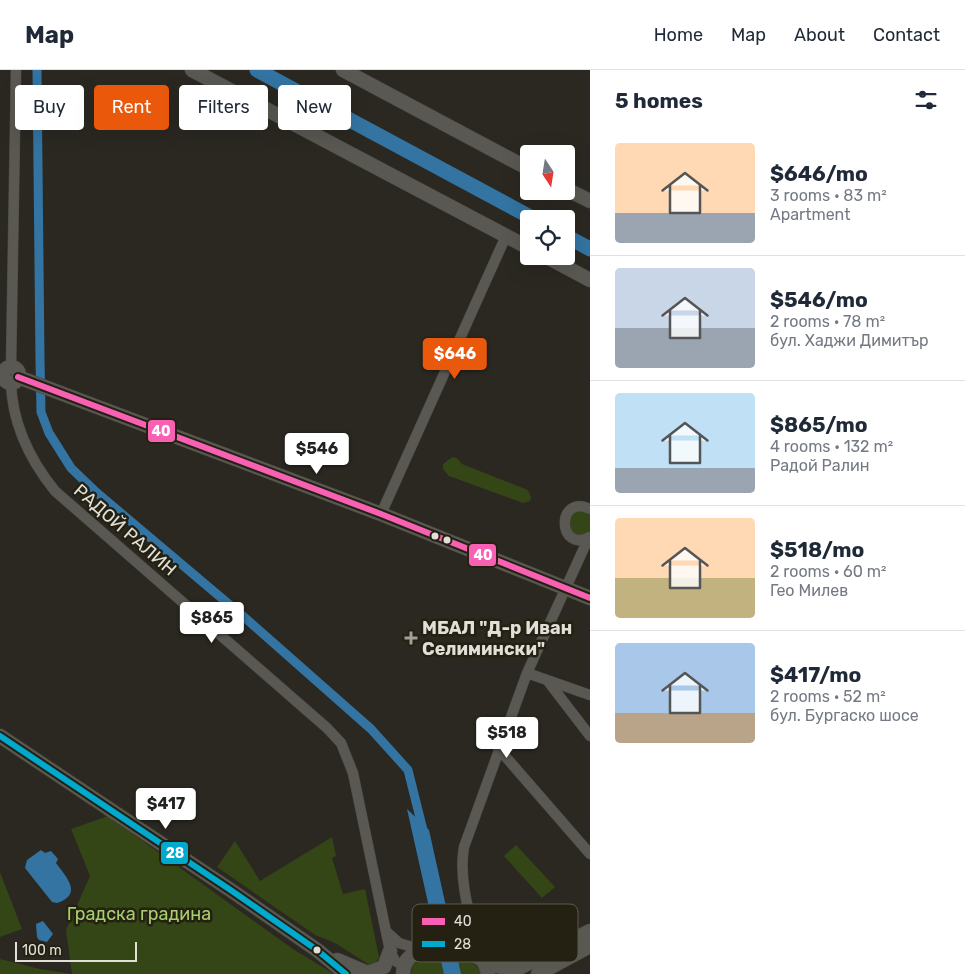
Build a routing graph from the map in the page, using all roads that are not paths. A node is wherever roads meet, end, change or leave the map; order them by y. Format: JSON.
{"nodes":[{"id":1,"x":16,"y":70,"type":"edge"},
{"id":2,"x":192,"y":70,"type":"edge"},
{"id":3,"x":343,"y":70,"type":"edge"},
{"id":4,"x":520,"y":164,"type":"edge"},
{"id":5,"x":575,"y":194,"type":"edge"},
{"id":6,"x":590,"y":201,"type":"edge"},
{"id":7,"x":506,"y":236,"type":"junction"},
{"id":8,"x":520,"y":243,"type":"edge"},
{"id":9,"x":562,"y":265,"type":"edge"},
{"id":10,"x":590,"y":280,"type":"edge"},
{"id":11,"x":12,"y":375,"type":"edge"},
{"id":12,"x":590,"y":509,"type":"edge"},
{"id":13,"x":381,"y":514,"type":"junction"},
{"id":14,"x":590,"y":537,"type":"edge"},
{"id":15,"x":574,"y":538,"type":"junction"},
{"id":16,"x":578,"y":561,"type":"junction"},
{"id":17,"x":565,"y":588,"type":"junction"},
{"id":18,"x":590,"y":598,"type":"edge"},
{"id":19,"x":527,"y":673,"type":"junction"},
{"id":20,"x":547,"y":680,"type":"junction"},
{"id":21,"x":590,"y":695,"type":"edge"},
{"id":22,"x":0,"y":736,"type":"edge"},
{"id":23,"x":590,"y":736,"type":"edge"},
{"id":24,"x":498,"y":748,"type":"junction"},
{"id":25,"x":590,"y":854,"type":"edge"},
{"id":26,"x":469,"y":904,"type":"edge"},
{"id":27,"x":590,"y":931,"type":"edge"},
{"id":28,"x":387,"y":932,"type":"junction"},
{"id":29,"x":578,"y":938,"type":"edge"},
{"id":30,"x":412,"y":946,"type":"edge"},
{"id":31,"x":590,"y":946,"type":"edge"},
{"id":32,"x":316,"y":950,"type":"junction"},
{"id":33,"x":390,"y":951,"type":"junction"},
{"id":34,"x":578,"y":952,"type":"edge"},
{"id":35,"x":412,"y":956,"type":"edge"},
{"id":36,"x":533,"y":962,"type":"edge"},
{"id":37,"x":560,"y":962,"type":"edge"},
{"id":38,"x":485,"y":966,"type":"edge"},
{"id":39,"x":403,"y":971,"type":"edge"},
{"id":40,"x":346,"y":974,"type":"edge"},
{"id":41,"x":369,"y":974,"type":"edge"},
{"id":42,"x":384,"y":974,"type":"edge"},
{"id":43,"x":538,"y":974,"type":"edge"}],
"edges":[{"from":1,"to":11,"type":"street","name":"РАДОЙ РАЛИН"},
{"from":2,"to":7,"type":"main road"},
{"from":3,"to":4,"type":"main road"},
{"from":5,"to":6,"type":"main road"},
{"from":7,"to":8,"type":"main road"},
{"from":7,"to":13,"type":"street"},
{"from":9,"to":10,"type":"main road"},
{"from":11,"to":13,"type":"main road"},
{"from":11,"to":28,"type":"street","name":"РАДОЙ РАЛИН"},
{"from":12,"to":15,"type":"street"},
{"from":13,"to":17,"type":"main road"},
{"from":14,"to":15,"type":"street"},
{"from":14,"to":16,"type":"street"},
{"from":15,"to":16,"type":"street"},
{"from":16,"to":17,"type":"street"},
{"from":17,"to":18,"type":"main road"},
{"from":17,"to":19,"type":"street"},
{"from":19,"to":20,"type":"street"},
{"from":19,"to":24,"type":"street"},
{"from":20,"to":21,"type":"street"},
{"from":20,"to":23,"type":"street"},
{"from":22,"to":32,"type":"main road"},
{"from":24,"to":25,"type":"street"},
{"from":24,"to":26,"type":"street"},
{"from":27,"to":29,"type":"main road"},
{"from":28,"to":30,"type":"street"},
{"from":28,"to":33,"type":"street","name":"РАДОЙ РАЛИН"},
{"from":31,"to":34,"type":"main road"},
{"from":32,"to":40,"type":"main road"},
{"from":32,"to":41,"type":"main road"},
{"from":33,"to":39,"type":"street"},
{"from":33,"to":41,"type":"main road"},
{"from":35,"to":39,"type":"main road"},
{"from":36,"to":38,"type":"main road"},
{"from":37,"to":43,"type":"main road"},
{"from":39,"to":42,"type":"main road"}]}
